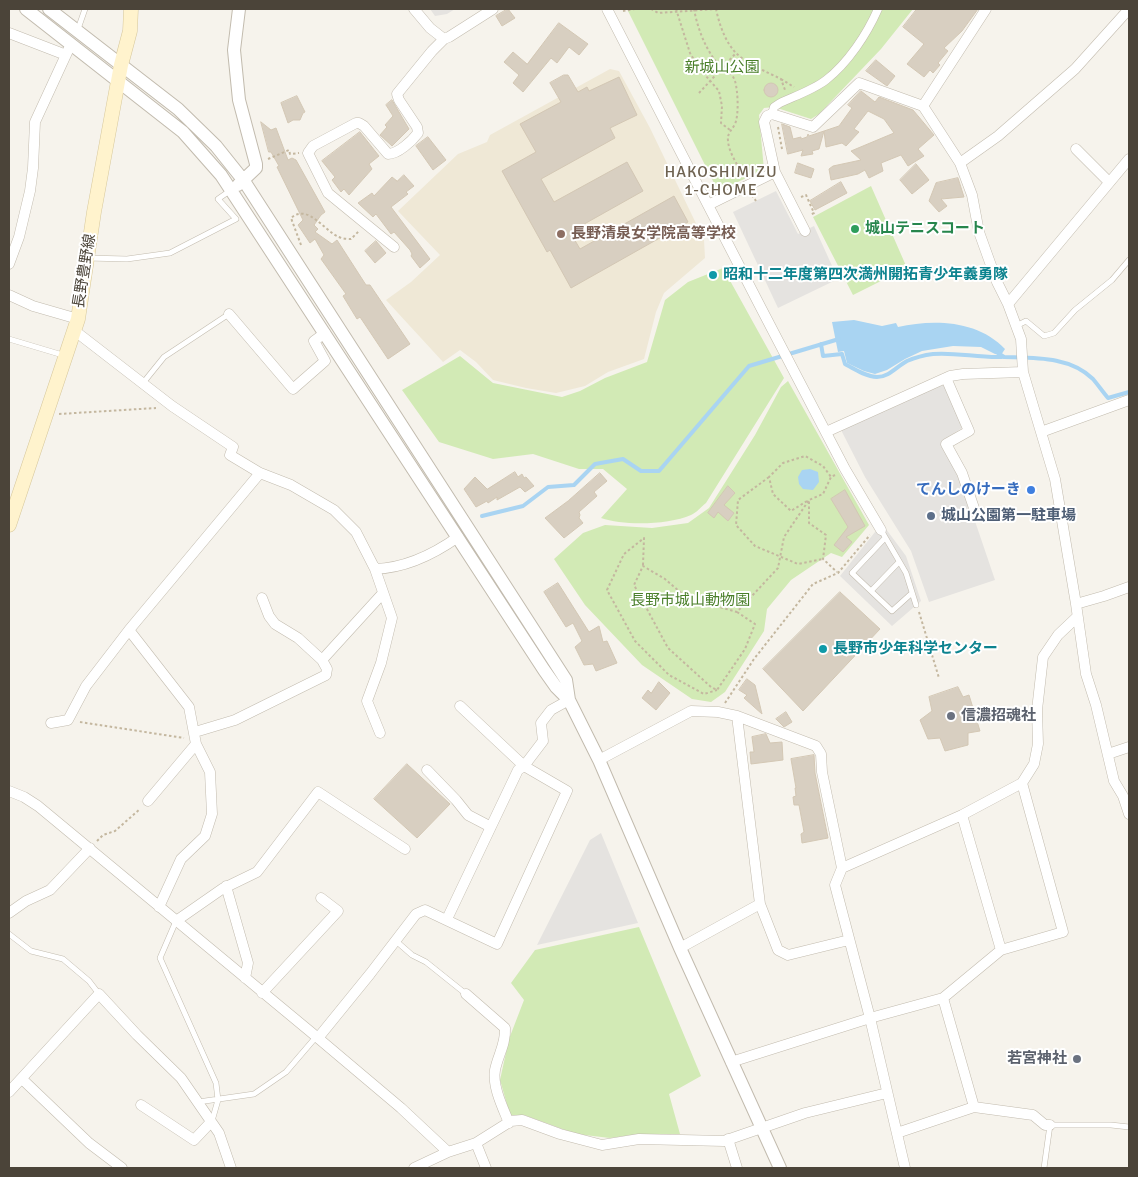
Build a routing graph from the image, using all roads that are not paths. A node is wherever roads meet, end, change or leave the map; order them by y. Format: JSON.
{"nodes":[{"id":1,"x":26,"y":9,"type":"edge"},
{"id":2,"x":49,"y":9,"type":"edge"},
{"id":3,"x":85,"y":9,"type":"edge"},
{"id":4,"x":131,"y":9,"type":"edge"},
{"id":5,"x":239,"y":9,"type":"edge"},
{"id":6,"x":414,"y":9,"type":"edge"},
{"id":7,"x":494,"y":9,"type":"edge"},
{"id":8,"x":607,"y":9,"type":"edge"},
{"id":9,"x":878,"y":9,"type":"edge"},
{"id":10,"x":986,"y":9,"type":"edge"},
{"id":11,"x":1129,"y":9,"type":"edge"},
{"id":12,"x":77,"y":32,"type":"junction"},
{"id":13,"x":9,"y":33,"type":"edge"},
{"id":14,"x":444,"y":39,"type":"junction"},
{"id":15,"x":68,"y":49,"type":"junction"},
{"id":16,"x":121,"y":65,"type":"junction"},
{"id":17,"x":119,"y":81,"type":"junction"},
{"id":18,"x":923,"y":106,"type":"junction"},
{"id":19,"x":772,"y":114,"type":"junction"},
{"id":20,"x":1076,"y":149,"type":"dead end"},
{"id":21,"x":1129,"y":159,"type":"edge"},
{"id":22,"x":960,"y":163,"type":"junction"},
{"id":23,"x":775,"y":172,"type":"junction"},
{"id":24,"x":244,"y":181,"type":"junction"},
{"id":25,"x":1110,"y":182,"type":"junction"},
{"id":26,"x":232,"y":190,"type":"junction"},
{"id":27,"x":708,"y":205,"type":"junction"},
{"id":28,"x":805,"y":231,"type":"dead end"},
{"id":29,"x":394,"y":247,"type":"dead end"},
{"id":30,"x":87,"y":258,"type":"junction"},
{"id":31,"x":1129,"y":260,"type":"edge"},
{"id":32,"x":9,"y":264,"type":"edge"},
{"id":33,"x":9,"y":295,"type":"edge"},
{"id":34,"x":1008,"y":304,"type":"junction"},
{"id":35,"x":229,"y":314,"type":"joint"},
{"id":36,"x":76,"y":325,"type":"junction"},
{"id":37,"x":1016,"y":326,"type":"junction"},
{"id":38,"x":325,"y":333,"type":"junction"},
{"id":39,"x":9,"y":339,"type":"edge"},
{"id":40,"x":66,"y":356,"type":"junction"},
{"id":41,"x":1023,"y":372,"type":"junction"},
{"id":42,"x":946,"y":378,"type":"junction"},
{"id":43,"x":143,"y":383,"type":"junction"},
{"id":44,"x":1129,"y":400,"type":"edge"},
{"id":45,"x":826,"y":432,"type":"junction"},
{"id":46,"x":1041,"y":432,"type":"junction"},
{"id":47,"x":260,"y":473,"type":"junction"},
{"id":48,"x":974,"y":508,"type":"dead end"},
{"id":49,"x":9,"y":525,"type":"edge"},
{"id":50,"x":881,"y":531,"type":"junction"},
{"id":51,"x":458,"y":537,"type":"junction"},
{"id":52,"x":899,"y":562,"type":"junction"},
{"id":53,"x":375,"y":570,"type":"junction"},
{"id":54,"x":1129,"y":587,"type":"edge"},
{"id":55,"x":871,"y":591,"type":"junction"},
{"id":56,"x":383,"y":593,"type":"junction"},
{"id":57,"x":912,"y":593,"type":"junction"},
{"id":58,"x":262,"y":598,"type":"dead end"},
{"id":59,"x":1076,"y":604,"type":"junction"},
{"id":60,"x":916,"y":605,"type":"road end"},
{"id":61,"x":1077,"y":617,"type":"junction"},
{"id":62,"x":129,"y":630,"type":"junction"},
{"id":63,"x":322,"y":660,"type":"junction"},
{"id":64,"x":569,"y":700,"type":"junction"},
{"id":65,"x":460,"y":706,"type":"dead end"},
{"id":66,"x":737,"y":716,"type":"junction"},
{"id":67,"x":51,"y":724,"type":"dead end"},
{"id":68,"x":380,"y":732,"type":"dead end"},
{"id":69,"x":196,"y":739,"type":"junction"},
{"id":70,"x":1129,"y":747,"type":"edge"},
{"id":71,"x":1108,"y":754,"type":"junction"},
{"id":72,"x":599,"y":760,"type":"junction"},
{"id":73,"x":524,"y":766,"type":"junction"},
{"id":74,"x":427,"y":770,"type":"dead end"},
{"id":75,"x":1022,"y":783,"type":"junction"},
{"id":76,"x":9,"y":791,"type":"edge"},
{"id":77,"x":148,"y":801,"type":"road end"},
{"id":78,"x":1129,"y":814,"type":"edge"},
{"id":79,"x":962,"y":815,"type":"junction"},
{"id":80,"x":491,"y":827,"type":"junction"},
{"id":81,"x":90,"y":848,"type":"junction"},
{"id":82,"x":405,"y":849,"type":"dead end"},
{"id":83,"x":842,"y":868,"type":"junction"},
{"id":84,"x":226,"y":886,"type":"junction"},
{"id":85,"x":321,"y":898,"type":"dead end"},
{"id":86,"x":760,"y":904,"type":"junction"},
{"id":87,"x":159,"y":906,"type":"junction"},
{"id":88,"x":9,"y":913,"type":"edge"},
{"id":89,"x":447,"y":919,"type":"junction"},
{"id":90,"x":176,"y":921,"type":"junction"},
{"id":91,"x":9,"y":934,"type":"edge"},
{"id":92,"x":849,"y":940,"type":"junction"},
{"id":93,"x":395,"y":941,"type":"junction"},
{"id":94,"x":680,"y":948,"type":"junction"},
{"id":95,"x":1001,"y":950,"type":"junction"},
{"id":96,"x":244,"y":978,"type":"junction"},
{"id":97,"x":262,"y":993,"type":"junction"},
{"id":98,"x":99,"y":994,"type":"junction"},
{"id":99,"x":466,"y":994,"type":"joint"},
{"id":100,"x":943,"y":998,"type":"junction"},
{"id":101,"x":870,"y":1018,"type":"junction"},
{"id":102,"x":317,"y":1037,"type":"junction"},
{"id":103,"x":731,"y":1062,"type":"junction"},
{"id":104,"x":22,"y":1079,"type":"junction"},
{"id":105,"x":9,"y":1092,"type":"edge"},
{"id":106,"x":887,"y":1093,"type":"junction"},
{"id":107,"x":218,"y":1100,"type":"junction"},
{"id":108,"x":198,"y":1102,"type":"junction"},
{"id":109,"x":141,"y":1105,"type":"dead end"},
{"id":110,"x":974,"y":1107,"type":"junction"},
{"id":111,"x":211,"y":1122,"type":"junction"},
{"id":112,"x":509,"y":1123,"type":"junction"},
{"id":113,"x":1050,"y":1125,"type":"junction"},
{"id":114,"x":1129,"y":1127,"type":"edge"},
{"id":115,"x":762,"y":1129,"type":"junction"},
{"id":116,"x":897,"y":1133,"type":"junction"},
{"id":117,"x":728,"y":1139,"type":"junction"},
{"id":118,"x":476,"y":1144,"type":"junction"},
{"id":119,"x":448,"y":1152,"type":"junction"},
{"id":120,"x":122,"y":1168,"type":"edge"},
{"id":121,"x":232,"y":1168,"type":"edge"},
{"id":122,"x":414,"y":1168,"type":"edge"},
{"id":123,"x":486,"y":1168,"type":"edge"},
{"id":124,"x":737,"y":1168,"type":"edge"},
{"id":125,"x":780,"y":1168,"type":"edge"},
{"id":126,"x":905,"y":1168,"type":"edge"},
{"id":127,"x":1044,"y":1168,"type":"edge"}],
"edges":[{"from":1,"to":15,"type":"street"},
{"from":2,"to":12,"type":"street"},
{"from":3,"to":12,"type":"lane"},
{"from":4,"to":16,"type":"main road","name":"長野豊野線"},
{"from":5,"to":24,"type":"street"},
{"from":6,"to":14,"type":"street"},
{"from":7,"to":14,"type":"street"},
{"from":8,"to":27,"type":"street"},
{"from":9,"to":19,"type":"street"},
{"from":10,"to":18,"type":"street"},
{"from":11,"to":22,"type":"street"},
{"from":12,"to":16,"type":"street"},
{"from":13,"to":15,"type":"street"},
{"from":14,"to":29,"type":"street"},
{"from":15,"to":17,"type":"street"},
{"from":15,"to":32,"type":"street"},
{"from":16,"to":17,"type":"main road","name":"長野豊野線"},
{"from":16,"to":24,"type":"street"},
{"from":17,"to":26,"type":"street"},
{"from":17,"to":30,"type":"main road","name":"長野豊野線"},
{"from":18,"to":19,"type":"street"},
{"from":18,"to":22,"type":"street"},
{"from":19,"to":23,"type":"street"},
{"from":20,"to":25,"type":"street"},
{"from":21,"to":25,"type":"street"},
{"from":22,"to":34,"type":"street"},
{"from":23,"to":27,"type":"street"},
{"from":23,"to":28,"type":"street"},
{"from":24,"to":26,"type":"street"},
{"from":24,"to":64,"type":"street"},
{"from":25,"to":34,"type":"street"},
{"from":26,"to":30,"type":"lane"},
{"from":26,"to":38,"type":"street"},
{"from":27,"to":45,"type":"street"},
{"from":30,"to":36,"type":"main road","name":"長野豊野線"},
{"from":31,"to":37,"type":"lane"},
{"from":33,"to":36,"type":"street"},
{"from":34,"to":37,"type":"street"},
{"from":35,"to":38,"type":"street"},
{"from":35,"to":43,"type":"lane"},
{"from":36,"to":40,"type":"main road","name":"長野豊野線"},
{"from":36,"to":43,"type":"street"},
{"from":37,"to":41,"type":"street"},
{"from":38,"to":51,"type":"street"},
{"from":39,"to":40,"type":"lane"},
{"from":40,"to":49,"type":"main road","name":"長野豊野線"},
{"from":41,"to":42,"type":"street"},
{"from":41,"to":46,"type":"street"},
{"from":42,"to":45,"type":"street"},
{"from":42,"to":48,"type":"street"},
{"from":43,"to":47,"type":"street"},
{"from":44,"to":46,"type":"street"},
{"from":45,"to":50,"type":"street"},
{"from":46,"to":59,"type":"street"},
{"from":47,"to":53,"type":"street"},
{"from":47,"to":62,"type":"street"},
{"from":50,"to":52,"type":"lane"},
{"from":50,"to":55,"type":"lane"},
{"from":51,"to":53,"type":"street"},
{"from":51,"to":64,"type":"street"},
{"from":52,"to":55,"type":"lane"},
{"from":52,"to":57,"type":"lane"},
{"from":53,"to":56,"type":"street"},
{"from":54,"to":59,"type":"street"},
{"from":55,"to":57,"type":"lane"},
{"from":56,"to":63,"type":"street"},
{"from":56,"to":68,"type":"street"},
{"from":57,"to":60,"type":"lane"},
{"from":58,"to":63,"type":"street"},
{"from":59,"to":61,"type":"street"},
{"from":61,"to":71,"type":"street"},
{"from":61,"to":75,"type":"street"},
{"from":62,"to":67,"type":"street"},
{"from":62,"to":69,"type":"street"},
{"from":63,"to":69,"type":"street"},
{"from":64,"to":72,"type":"street"},
{"from":64,"to":73,"type":"street"},
{"from":65,"to":73,"type":"street"},
{"from":66,"to":72,"type":"street"},
{"from":66,"to":83,"type":"street"},
{"from":66,"to":86,"type":"street"},
{"from":69,"to":77,"type":"street"},
{"from":69,"to":87,"type":"street"},
{"from":70,"to":71,"type":"street"},
{"from":71,"to":78,"type":"street"},
{"from":72,"to":94,"type":"street"},
{"from":73,"to":80,"type":"street"},
{"from":73,"to":89,"type":"street"},
{"from":74,"to":80,"type":"street"},
{"from":75,"to":79,"type":"street"},
{"from":75,"to":95,"type":"street"},
{"from":76,"to":81,"type":"street"},
{"from":79,"to":83,"type":"street"},
{"from":79,"to":95,"type":"street"},
{"from":80,"to":89,"type":"street"},
{"from":81,"to":87,"type":"street"},
{"from":81,"to":88,"type":"street"},
{"from":82,"to":84,"type":"street"},
{"from":83,"to":92,"type":"street"},
{"from":84,"to":90,"type":"street"},
{"from":84,"to":96,"type":"street"},
{"from":85,"to":97,"type":"street"},
{"from":86,"to":92,"type":"street"},
{"from":86,"to":94,"type":"street"},
{"from":87,"to":90,"type":"street"},
{"from":89,"to":93,"type":"street"},
{"from":90,"to":96,"type":"street"},
{"from":90,"to":107,"type":"lane"},
{"from":91,"to":98,"type":"lane"},
{"from":92,"to":101,"type":"street"},
{"from":93,"to":99,"type":"lane"},
{"from":93,"to":102,"type":"street"},
{"from":94,"to":103,"type":"street"},
{"from":95,"to":100,"type":"street"},
{"from":96,"to":97,"type":"street"},
{"from":97,"to":102,"type":"street"},
{"from":98,"to":104,"type":"street"},
{"from":98,"to":108,"type":"street"},
{"from":99,"to":112,"type":"street"},
{"from":100,"to":101,"type":"street"},
{"from":100,"to":110,"type":"street"},
{"from":101,"to":103,"type":"street"},
{"from":101,"to":106,"type":"street"},
{"from":102,"to":107,"type":"lane"},
{"from":102,"to":119,"type":"street"},
{"from":103,"to":115,"type":"street"},
{"from":104,"to":105,"type":"street"},
{"from":104,"to":120,"type":"street"},
{"from":106,"to":115,"type":"street"},
{"from":106,"to":116,"type":"street"},
{"from":107,"to":108,"type":"lane"},
{"from":107,"to":111,"type":"lane"},
{"from":108,"to":111,"type":"street"},
{"from":109,"to":111,"type":"street"},
{"from":110,"to":113,"type":"street"},
{"from":110,"to":116,"type":"street"},
{"from":111,"to":121,"type":"street"},
{"from":112,"to":117,"type":"street"},
{"from":112,"to":118,"type":"street"},
{"from":113,"to":114,"type":"lane"},
{"from":113,"to":127,"type":"lane"},
{"from":115,"to":117,"type":"street"},
{"from":115,"to":125,"type":"street"},
{"from":116,"to":126,"type":"street"},
{"from":117,"to":124,"type":"street"},
{"from":118,"to":119,"type":"street"},
{"from":118,"to":123,"type":"street"},
{"from":119,"to":122,"type":"street"}]}
